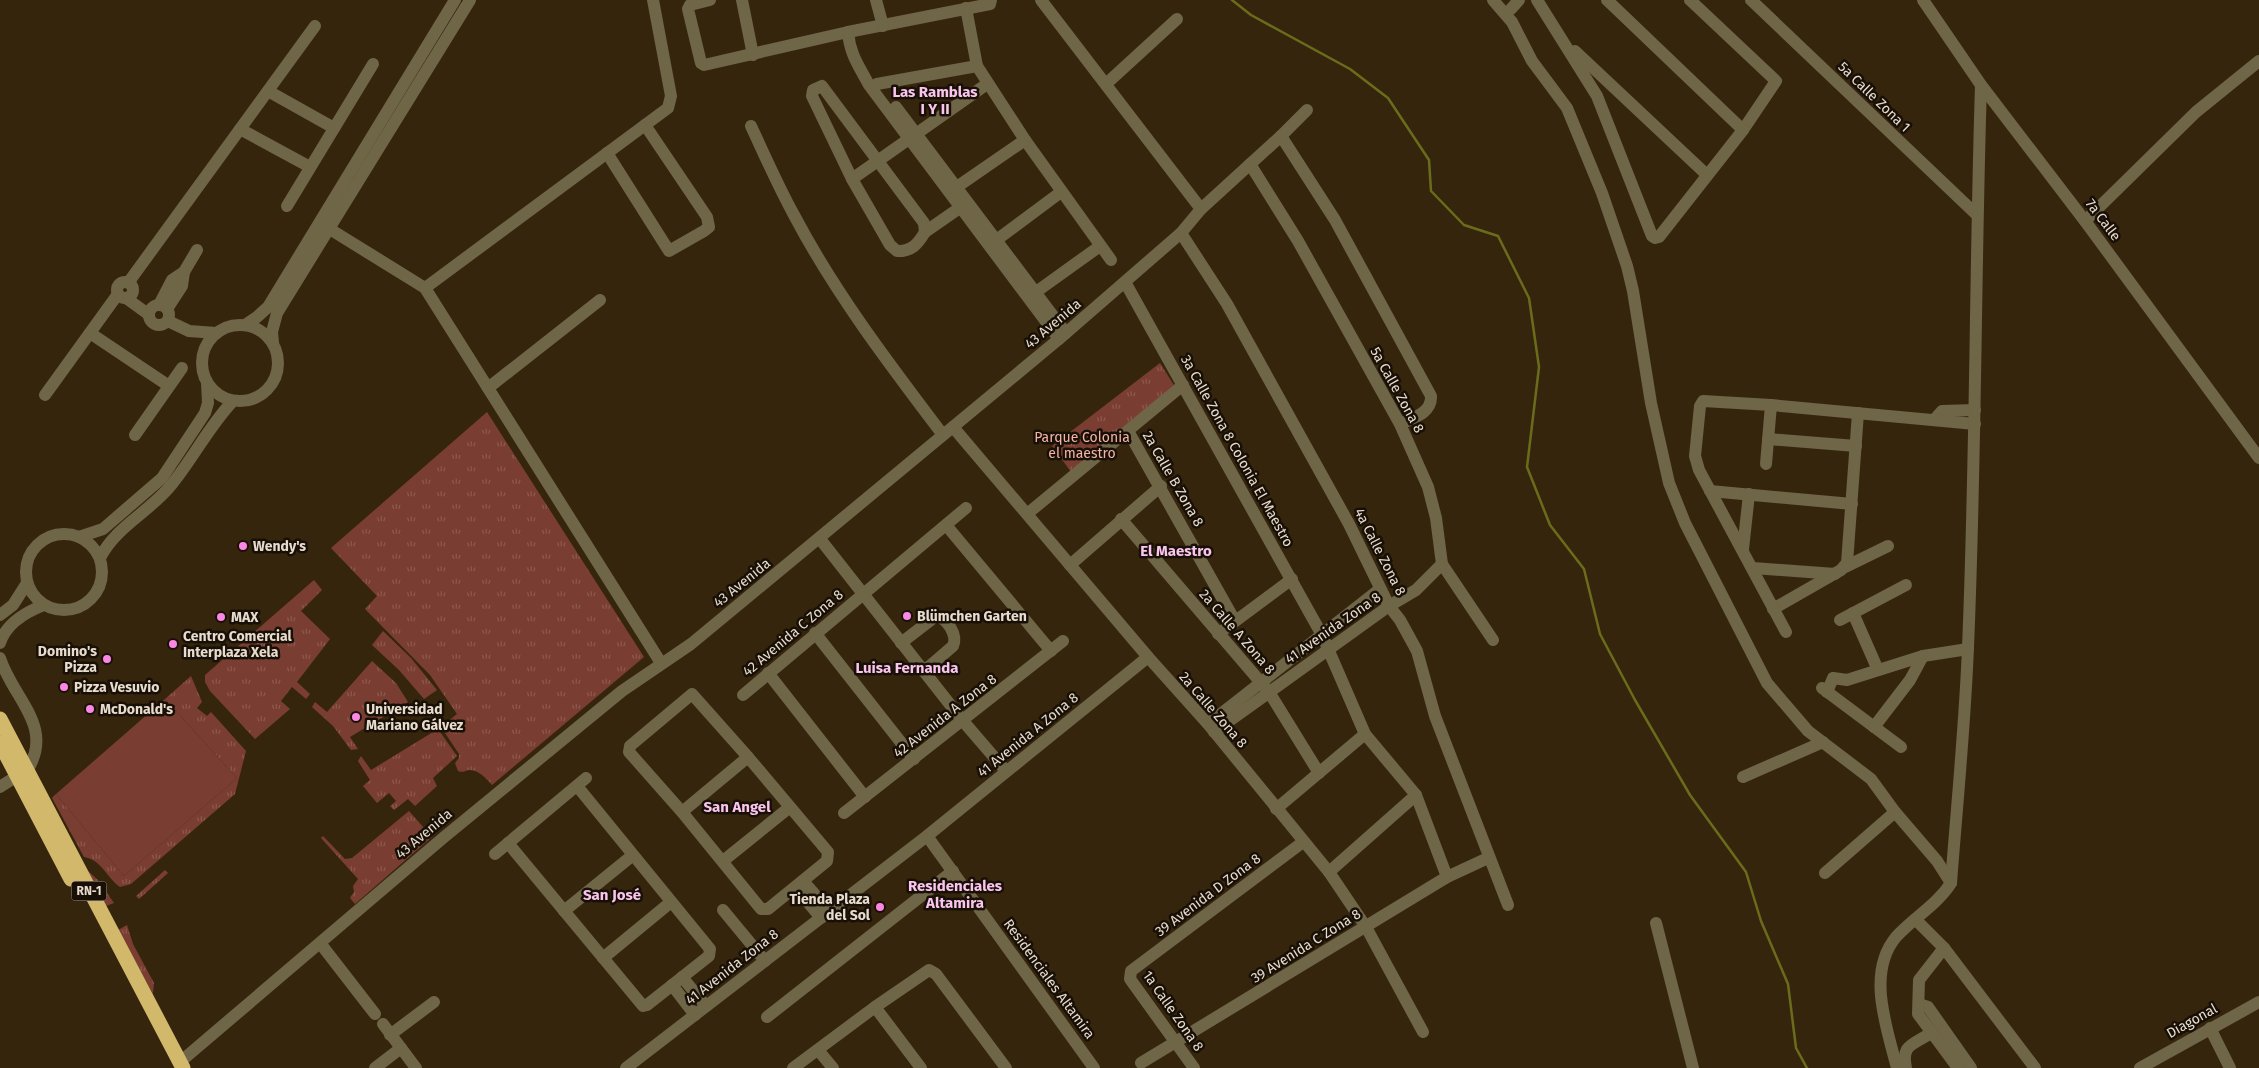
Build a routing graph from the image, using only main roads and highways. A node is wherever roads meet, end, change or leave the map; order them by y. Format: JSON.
{"nodes":[{"id":1,"x":0,"y":719,"type":"edge"},
{"id":2,"x":0,"y":743,"type":"edge"},
{"id":3,"x":22,"y":774,"type":"junction"},
{"id":4,"x":178,"y":1066,"type":"edge"}],
"edges":[{"from":1,"to":3,"type":"highway","number":"RN-1"},
{"from":2,"to":3,"type":"highway","number":"RN-1"},
{"from":3,"to":4,"type":"highway","number":"RN-1"}]}
